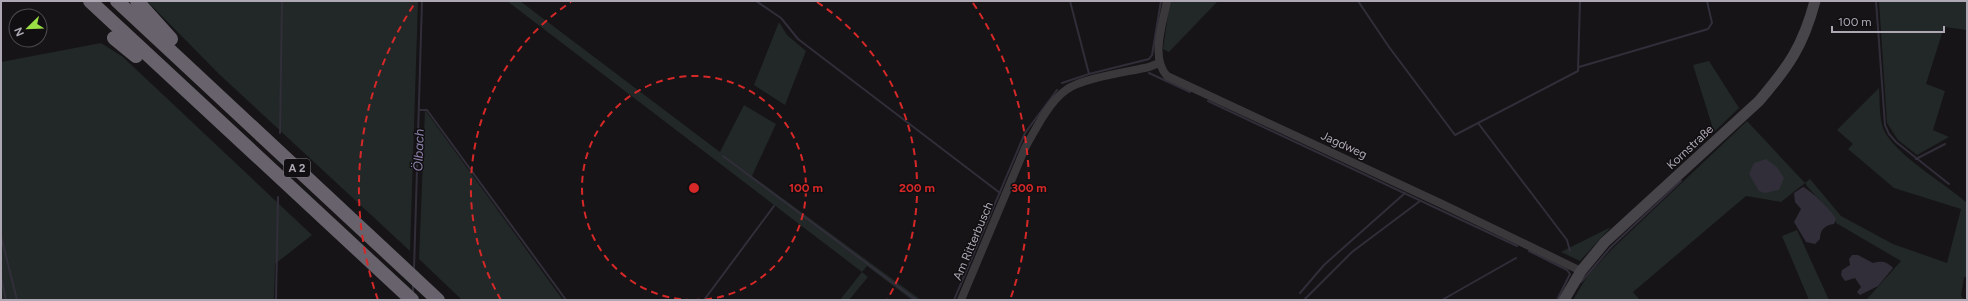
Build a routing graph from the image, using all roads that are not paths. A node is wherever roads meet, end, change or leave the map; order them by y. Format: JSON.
{"nodes":[{"id":1,"x":90,"y":1,"type":"edge"},
{"id":2,"x":117,"y":1,"type":"edge"},
{"id":3,"x":137,"y":1,"type":"edge"},
{"id":4,"x":1166,"y":1,"type":"edge"},
{"id":5,"x":1815,"y":1,"type":"edge"},
{"id":6,"x":114,"y":38,"type":"dead end"},
{"id":7,"x":1159,"y":63,"type":"junction"},
{"id":8,"x":220,"y":97,"type":"junction"},
{"id":9,"x":208,"y":110,"type":"junction"},
{"id":10,"x":1581,"y":271,"type":"junction"},
{"id":11,"x":407,"y":295,"type":"edge"},
{"id":12,"x":438,"y":300,"type":"edge"},
{"id":13,"x":961,"y":300,"type":"edge"},
{"id":14,"x":1564,"y":300,"type":"edge"}],
"edges":[{"from":1,"to":9,"type":"highway","number":"A 2"},
{"from":2,"to":8,"type":"highway","number":"A 2"},
{"from":3,"to":8,"type":"highway"},
{"from":4,"to":7,"type":"street"},
{"from":5,"to":10,"type":"street","name":"Kornstraße"},
{"from":6,"to":9,"type":"highway"},
{"from":7,"to":10,"type":"street","name":"Jagdweg"},
{"from":7,"to":13,"type":"street","name":"Am Ritterbusch"},
{"from":8,"to":12,"type":"highway","number":"A 2"},
{"from":9,"to":11,"type":"highway","number":"A 2"},
{"from":10,"to":14,"type":"street","name":"Kornstraße"}]}
